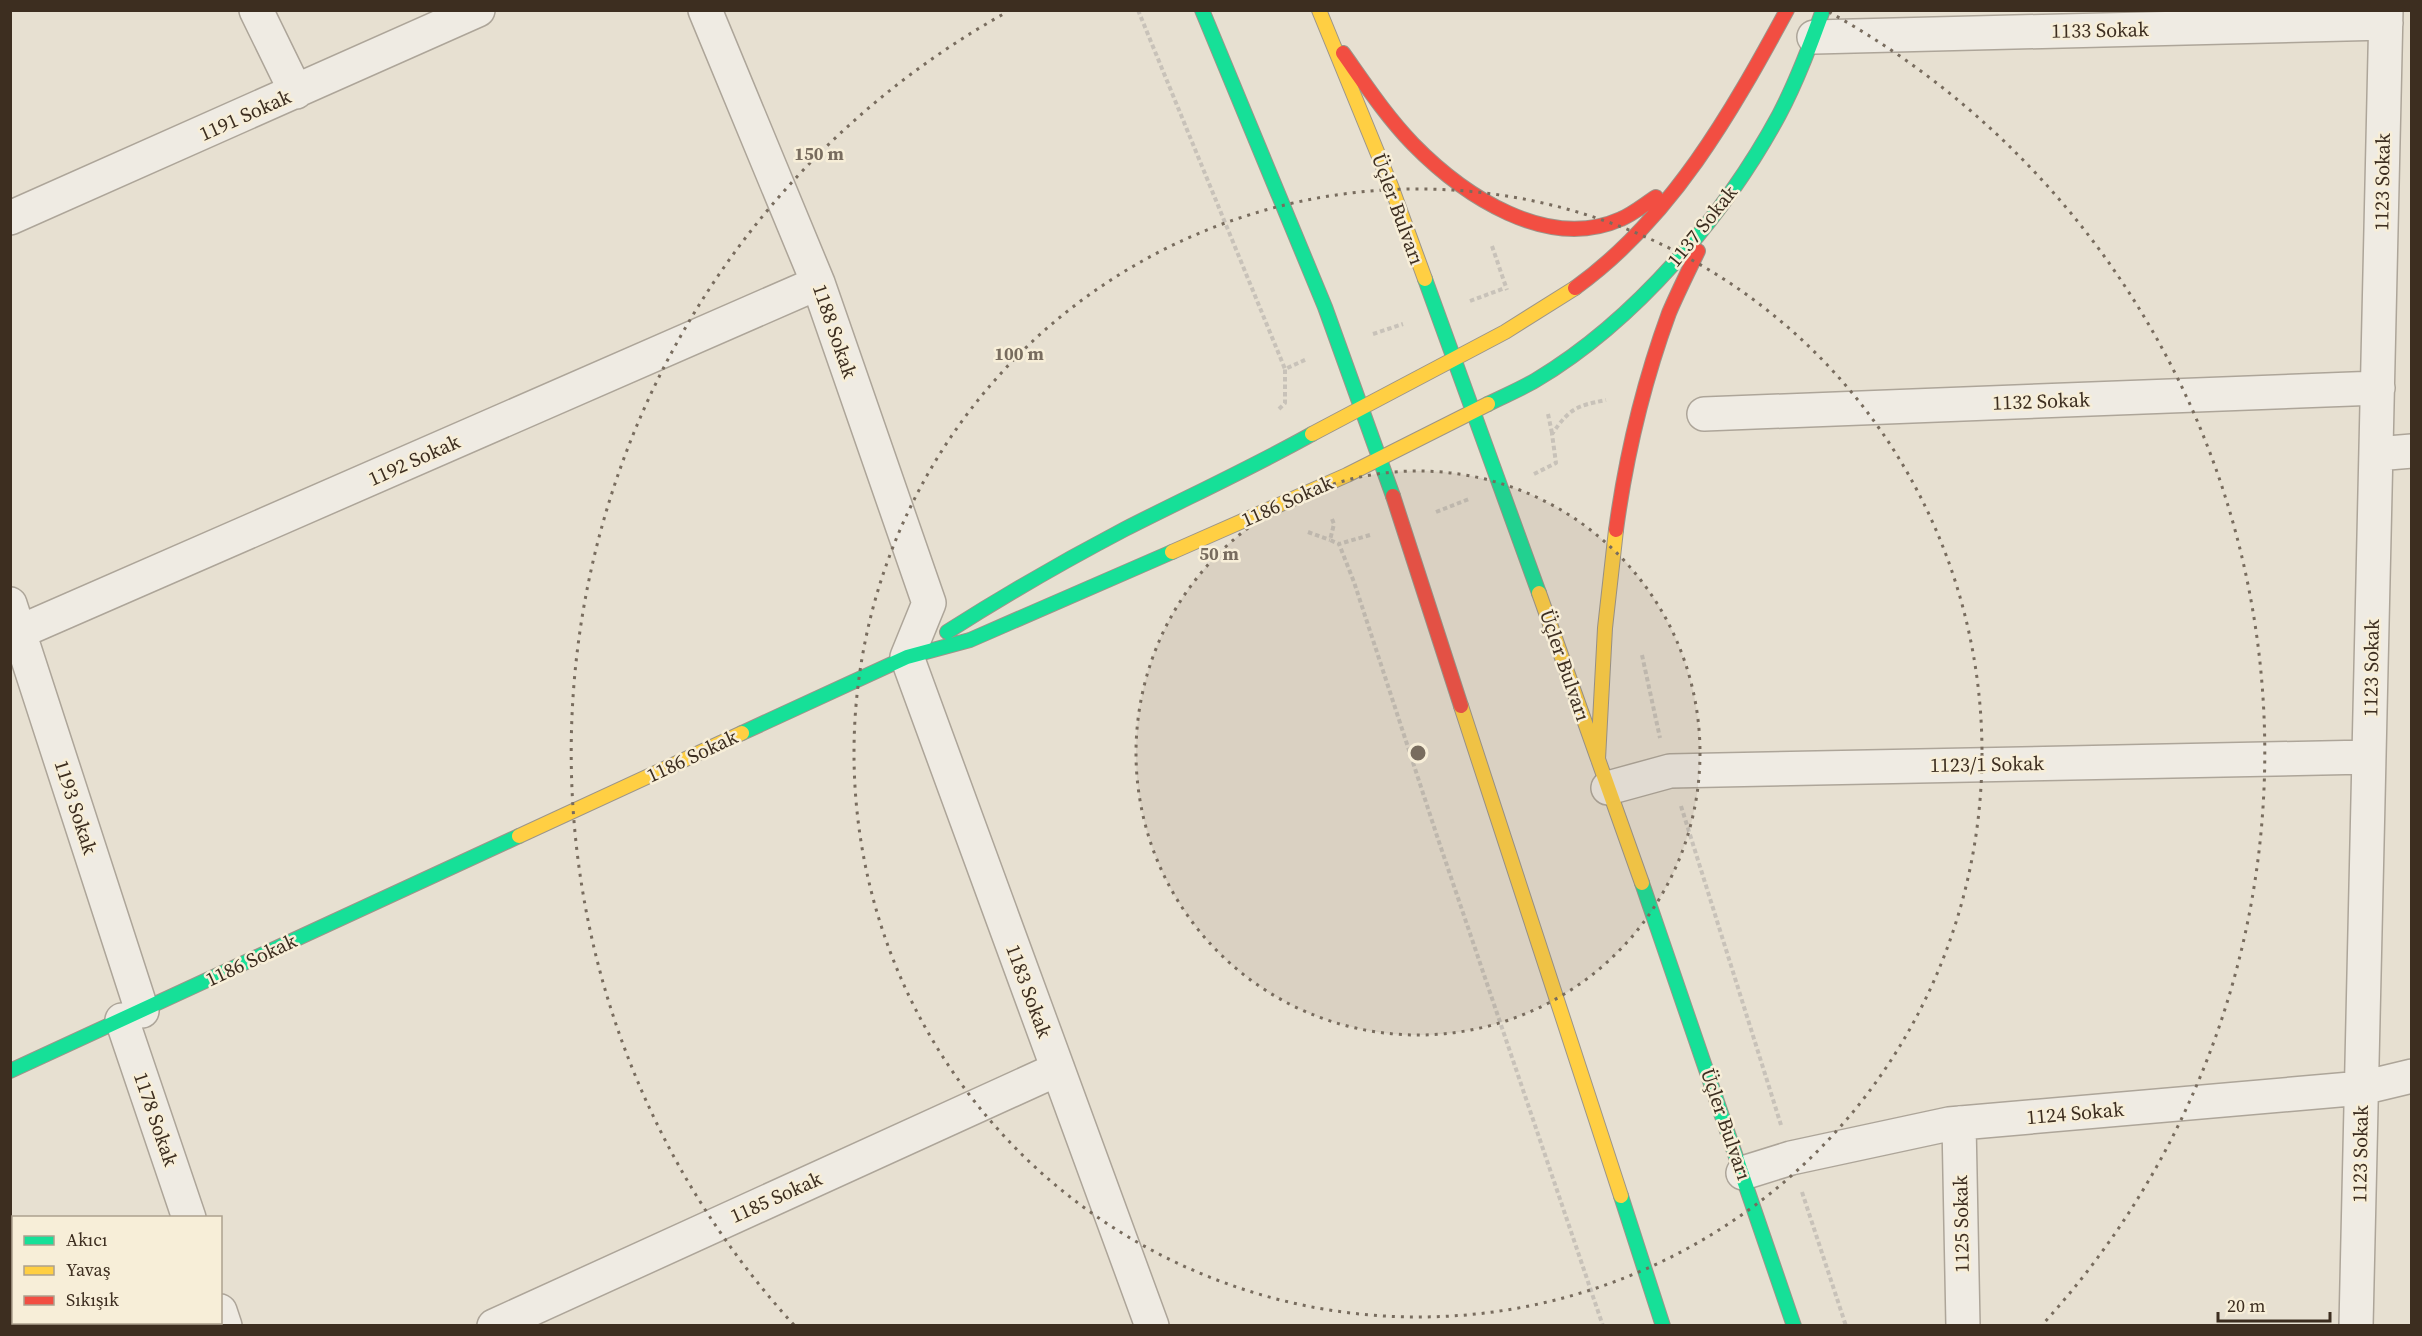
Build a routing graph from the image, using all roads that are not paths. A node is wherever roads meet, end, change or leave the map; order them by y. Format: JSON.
{"nodes":[{"id":1,"x":256,"y":10,"type":"edge"},
{"id":2,"x":478,"y":10,"type":"edge"},
{"id":3,"x":705,"y":10,"type":"edge"},
{"id":4,"x":1202,"y":10,"type":"edge"},
{"id":5,"x":1319,"y":10,"type":"edge"},
{"id":6,"x":1787,"y":10,"type":"edge"},
{"id":7,"x":2386,"y":17,"type":"edge"},
{"id":8,"x":1818,"y":24,"type":"edge"},
{"id":9,"x":1327,"y":30,"type":"junction"},
{"id":10,"x":296,"y":92,"type":"junction"},
{"id":11,"x":1732,"y":110,"type":"junction"},
{"id":12,"x":1719,"y":210,"type":"junction"},
{"id":13,"x":10,"y":218,"type":"edge"},
{"id":14,"x":818,"y":283,"type":"junction"},
{"id":15,"x":1452,"y":358,"type":"junction"},
{"id":16,"x":2378,"y":388,"type":"junction"},
{"id":17,"x":1361,"y":406,"type":"junction"},
{"id":18,"x":1473,"y":413,"type":"junction"},
{"id":19,"x":1704,"y":414,"type":"dead end"},
{"id":20,"x":2412,"y":451,"type":"edge"},
{"id":21,"x":2376,"y":454,"type":"junction"},
{"id":22,"x":1381,"y":459,"type":"junction"},
{"id":23,"x":14,"y":624,"type":"edge"},
{"id":24,"x":907,"y":657,"type":"junction"},
{"id":25,"x":2369,"y":756,"type":"junction"},
{"id":26,"x":1603,"y":774,"type":"junction"},
{"id":27,"x":132,"y":1015,"type":"junction"},
{"id":28,"x":1058,"y":1069,"type":"junction"},
{"id":29,"x":10,"y":1071,"type":"edge"},
{"id":30,"x":2412,"y":1076,"type":"edge"},
{"id":31,"x":2362,"y":1088,"type":"junction"},
{"id":32,"x":1959,"y":1123,"type":"junction"},
{"id":33,"x":1743,"y":1173,"type":"junction"},
{"id":34,"x":188,"y":1216,"type":"edge"},
{"id":35,"x":494,"y":1326,"type":"edge"},
{"id":36,"x":1152,"y":1326,"type":"edge"},
{"id":37,"x":1663,"y":1326,"type":"edge"},
{"id":38,"x":1794,"y":1326,"type":"edge"},
{"id":39,"x":1963,"y":1326,"type":"edge"},
{"id":40,"x":2356,"y":1326,"type":"edge"}],
"edges":[{"from":1,"to":10,"type":"street"},
{"from":2,"to":10,"type":"street","name":"1191 Sokak"},
{"from":3,"to":14,"type":"street","name":"1188 Sokak"},
{"from":4,"to":17,"type":"street"},
{"from":5,"to":9,"type":"street","name":"Üçler Bulvarı"},
{"from":6,"to":11,"type":"street"},
{"from":7,"to":8,"type":"street","name":"1133 Sokak"},
{"from":7,"to":16,"type":"street","name":"1123 Sokak"},
{"from":8,"to":12,"type":"street","name":"1137 Sokak"},
{"from":9,"to":11,"type":"street"},
{"from":9,"to":15,"type":"street","name":"Üçler Bulvarı"},
{"from":10,"to":13,"type":"street","name":"1191 Sokak"},
{"from":11,"to":15,"type":"street"},
{"from":12,"to":18,"type":"street","name":"1137 Sokak"},
{"from":12,"to":26,"type":"street"},
{"from":14,"to":23,"type":"street","name":"1192 Sokak"},
{"from":14,"to":24,"type":"street","name":"1188 Sokak"},
{"from":15,"to":17,"type":"street"},
{"from":15,"to":18,"type":"street","name":"Üçler Bulvarı"},
{"from":16,"to":19,"type":"street","name":"1132 Sokak"},
{"from":16,"to":21,"type":"street","name":"1123 Sokak"},
{"from":17,"to":22,"type":"street"},
{"from":17,"to":24,"type":"street"},
{"from":18,"to":22,"type":"street","name":"1186 Sokak"},
{"from":18,"to":26,"type":"street","name":"Üçler Bulvarı"},
{"from":20,"to":21,"type":"street"},
{"from":21,"to":25,"type":"street","name":"1123 Sokak"},
{"from":22,"to":24,"type":"street","name":"1186 Sokak"},
{"from":22,"to":37,"type":"street"},
{"from":23,"to":27,"type":"street","name":"1193 Sokak"},
{"from":24,"to":27,"type":"street","name":"1186 Sokak"},
{"from":24,"to":28,"type":"street","name":"1183 Sokak"},
{"from":25,"to":26,"type":"street","name":"1123/1 Sokak"},
{"from":25,"to":31,"type":"street","name":"1123 Sokak"},
{"from":26,"to":33,"type":"street","name":"Üçler Bulvarı"},
{"from":27,"to":29,"type":"street","name":"1186 Sokak"},
{"from":27,"to":34,"type":"street","name":"1178 Sokak"},
{"from":28,"to":35,"type":"street","name":"1185 Sokak"},
{"from":28,"to":36,"type":"street","name":"1183 Sokak"},
{"from":30,"to":31,"type":"street","name":"1124 Sokak"},
{"from":31,"to":32,"type":"street","name":"1124 Sokak"},
{"from":31,"to":40,"type":"street","name":"1123 Sokak"},
{"from":32,"to":33,"type":"street","name":"1124 Sokak"},
{"from":32,"to":39,"type":"street","name":"1125 Sokak"},
{"from":33,"to":38,"type":"street","name":"Üçler Bulvarı"}]}
